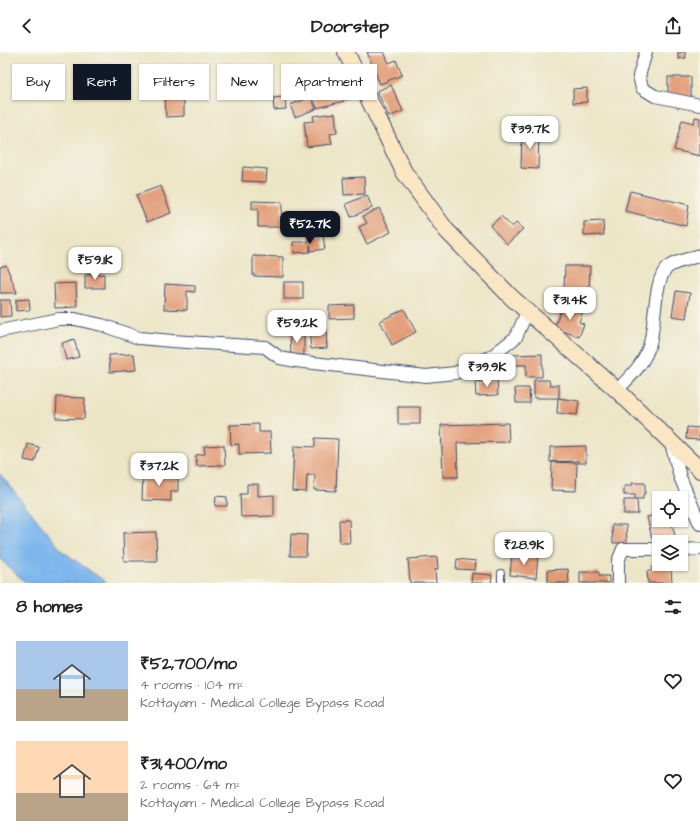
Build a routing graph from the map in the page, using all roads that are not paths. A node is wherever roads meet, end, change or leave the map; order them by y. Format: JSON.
{"nodes":[{"id":1,"x":346,"y":52,"type":"edge"},
{"id":2,"x":646,"y":52,"type":"edge"},
{"id":3,"x":700,"y":106,"type":"edge"},
{"id":4,"x":700,"y":255,"type":"edge"},
{"id":5,"x":528,"y":312,"type":"junction"},
{"id":6,"x":0,"y":331,"type":"edge"},
{"id":7,"x":617,"y":390,"type":"junction"},
{"id":8,"x":671,"y":443,"type":"junction"},
{"id":9,"x":700,"y":470,"type":"edge"},
{"id":10,"x":700,"y":524,"type":"edge"},
{"id":11,"x":652,"y":549,"type":"edge"},
{"id":12,"x":700,"y":549,"type":"edge"},
{"id":13,"x":688,"y":550,"type":"edge"},
{"id":14,"x":501,"y":573,"type":"dead end"},
{"id":15,"x":500,"y":583,"type":"edge"},
{"id":16,"x":618,"y":583,"type":"edge"}],
"edges":[{"from":1,"to":5,"type":"main road"},
{"from":2,"to":3,"type":"street"},
{"from":4,"to":7,"type":"street"},
{"from":5,"to":6,"type":"street"},
{"from":5,"to":7,"type":"main road"},
{"from":7,"to":8,"type":"main road"},
{"from":8,"to":9,"type":"main road"},
{"from":8,"to":10,"type":"street"},
{"from":11,"to":16,"type":"street"},
{"from":12,"to":13,"type":"street"},
{"from":14,"to":15,"type":"lane"}]}
